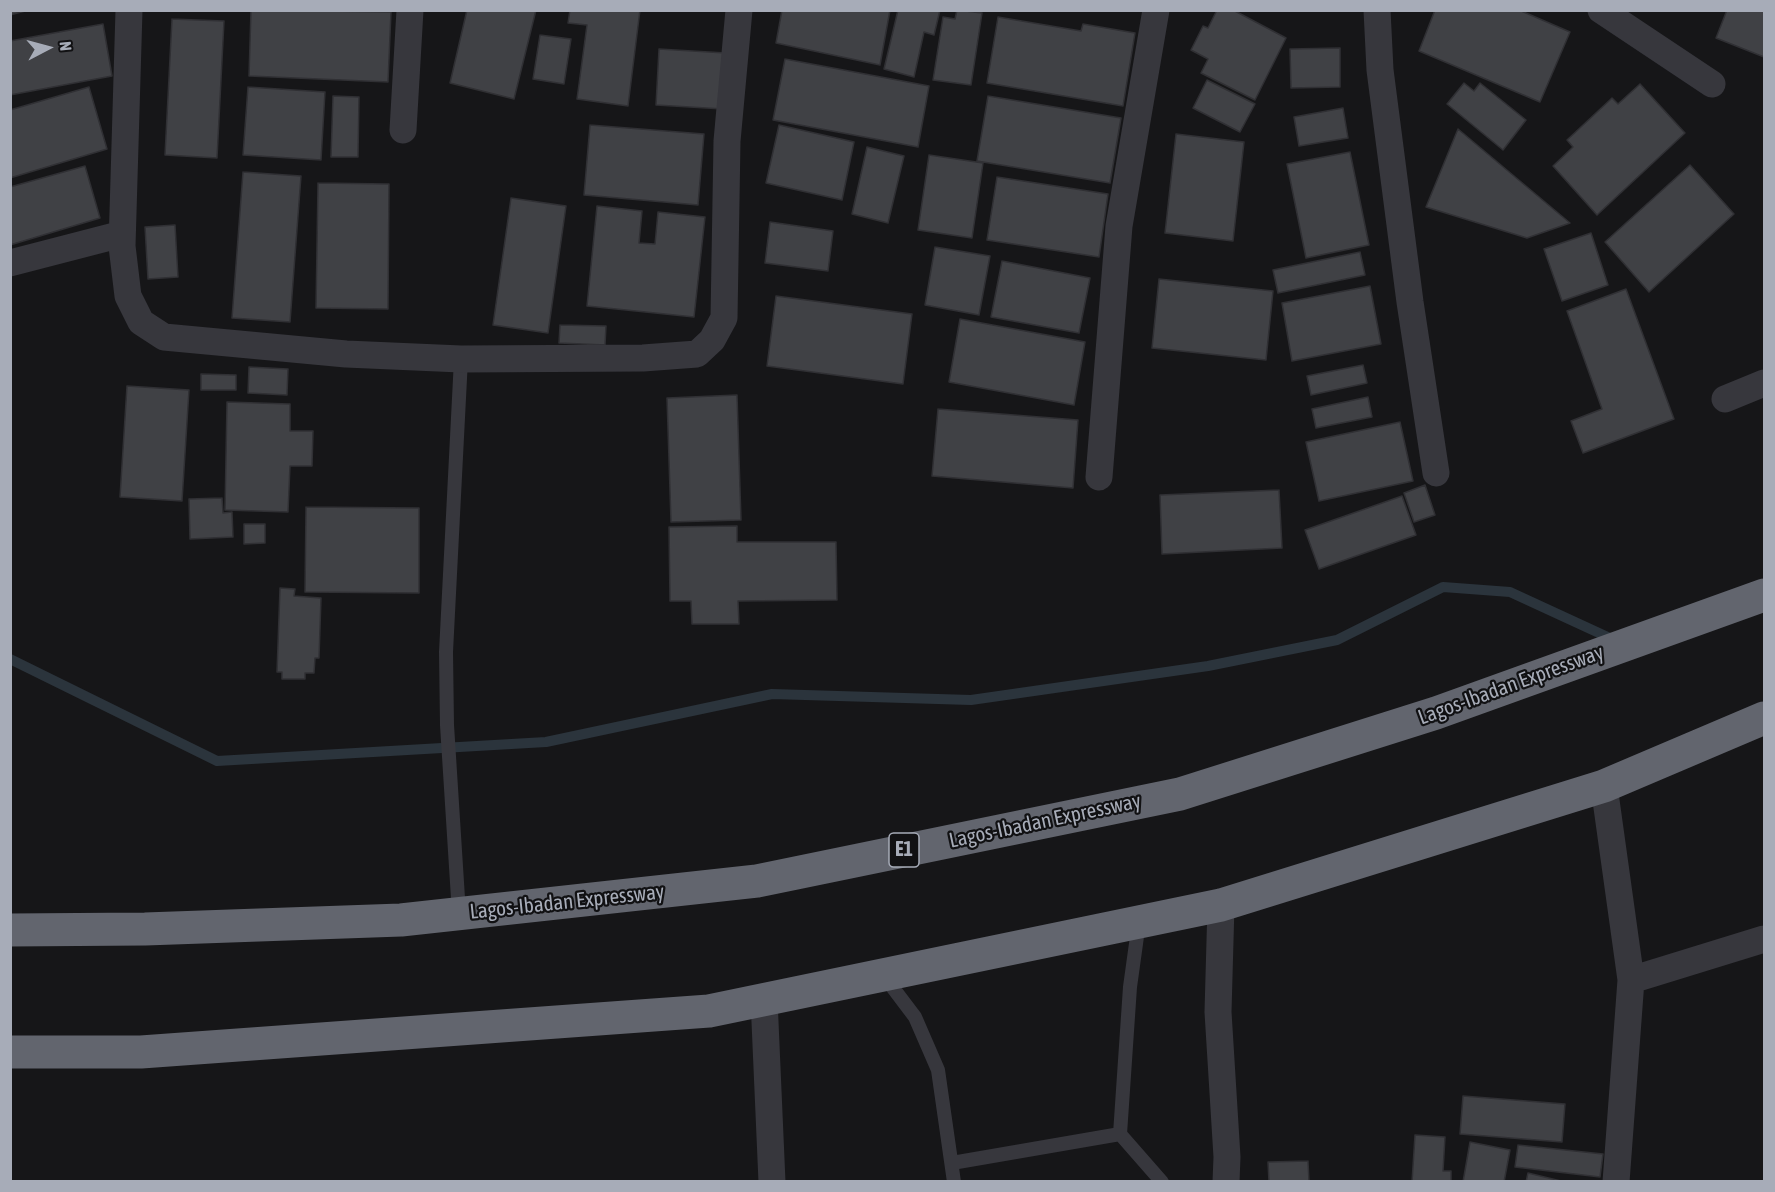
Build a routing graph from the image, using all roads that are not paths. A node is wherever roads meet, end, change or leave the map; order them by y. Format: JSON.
{"nodes":[{"id":1,"x":129,"y":10,"type":"edge"},
{"id":2,"x":410,"y":10,"type":"edge"},
{"id":3,"x":1156,"y":10,"type":"edge"},
{"id":4,"x":1377,"y":10,"type":"edge"},
{"id":5,"x":1601,"y":10,"type":"edge"},
{"id":6,"x":731,"y":13,"type":"edge"},
{"id":7,"x":1712,"y":84,"type":"dead end"},
{"id":8,"x":403,"y":130,"type":"dead end"},
{"id":9,"x":122,"y":234,"type":"junction"},
{"id":10,"x":10,"y":263,"type":"edge"},
{"id":11,"x":461,"y":359,"type":"junction"},
{"id":12,"x":1764,"y":383,"type":"edge"},
{"id":13,"x":1725,"y":399,"type":"dead end"},
{"id":14,"x":1436,"y":472,"type":"dead end"},
{"id":15,"x":1099,"y":477,"type":"dead end"},
{"id":16,"x":1764,"y":595,"type":"edge"},
{"id":17,"x":1764,"y":718,"type":"edge"},
{"id":18,"x":1604,"y":786,"type":"junction"},
{"id":19,"x":1221,"y":905,"type":"junction"},
{"id":20,"x":459,"y":914,"type":"junction"},
{"id":21,"x":1139,"y":922,"type":"junction"},
{"id":22,"x":10,"y":930,"type":"edge"},
{"id":23,"x":1764,"y":939,"type":"edge"},
{"id":24,"x":883,"y":974,"type":"junction"},
{"id":25,"x":1631,"y":980,"type":"junction"},
{"id":26,"x":764,"y":999,"type":"junction"},
{"id":27,"x":10,"y":1052,"type":"edge"},
{"id":28,"x":1120,"y":1134,"type":"junction"},
{"id":29,"x":952,"y":1164,"type":"junction"},
{"id":30,"x":772,"y":1182,"type":"edge"},
{"id":31,"x":954,"y":1182,"type":"edge"},
{"id":32,"x":1162,"y":1182,"type":"edge"},
{"id":33,"x":1226,"y":1182,"type":"edge"},
{"id":34,"x":1616,"y":1182,"type":"edge"}],
"edges":[{"from":1,"to":9,"type":"street"},
{"from":2,"to":8,"type":"street"},
{"from":3,"to":15,"type":"street"},
{"from":4,"to":14,"type":"street"},
{"from":5,"to":7,"type":"street"},
{"from":6,"to":11,"type":"street"},
{"from":9,"to":10,"type":"street"},
{"from":9,"to":11,"type":"street"},
{"from":11,"to":20,"type":"lane"},
{"from":12,"to":13,"type":"street"},
{"from":16,"to":20,"type":"highway","name":"Lagos-Ibadan Expressway","number":"E1"},
{"from":17,"to":18,"type":"highway"},
{"from":18,"to":19,"type":"highway"},
{"from":18,"to":25,"type":"street"},
{"from":19,"to":21,"type":"highway"},
{"from":19,"to":33,"type":"street"},
{"from":20,"to":22,"type":"highway","name":"Lagos-Ibadan Expressway","number":"E1"},
{"from":21,"to":24,"type":"highway"},
{"from":21,"to":28,"type":"lane"},
{"from":23,"to":25,"type":"street"},
{"from":24,"to":26,"type":"highway"},
{"from":24,"to":29,"type":"lane"},
{"from":25,"to":34,"type":"street"},
{"from":26,"to":27,"type":"highway"},
{"from":26,"to":30,"type":"street"},
{"from":28,"to":29,"type":"lane"},
{"from":28,"to":32,"type":"lane"},
{"from":29,"to":31,"type":"lane"}]}
